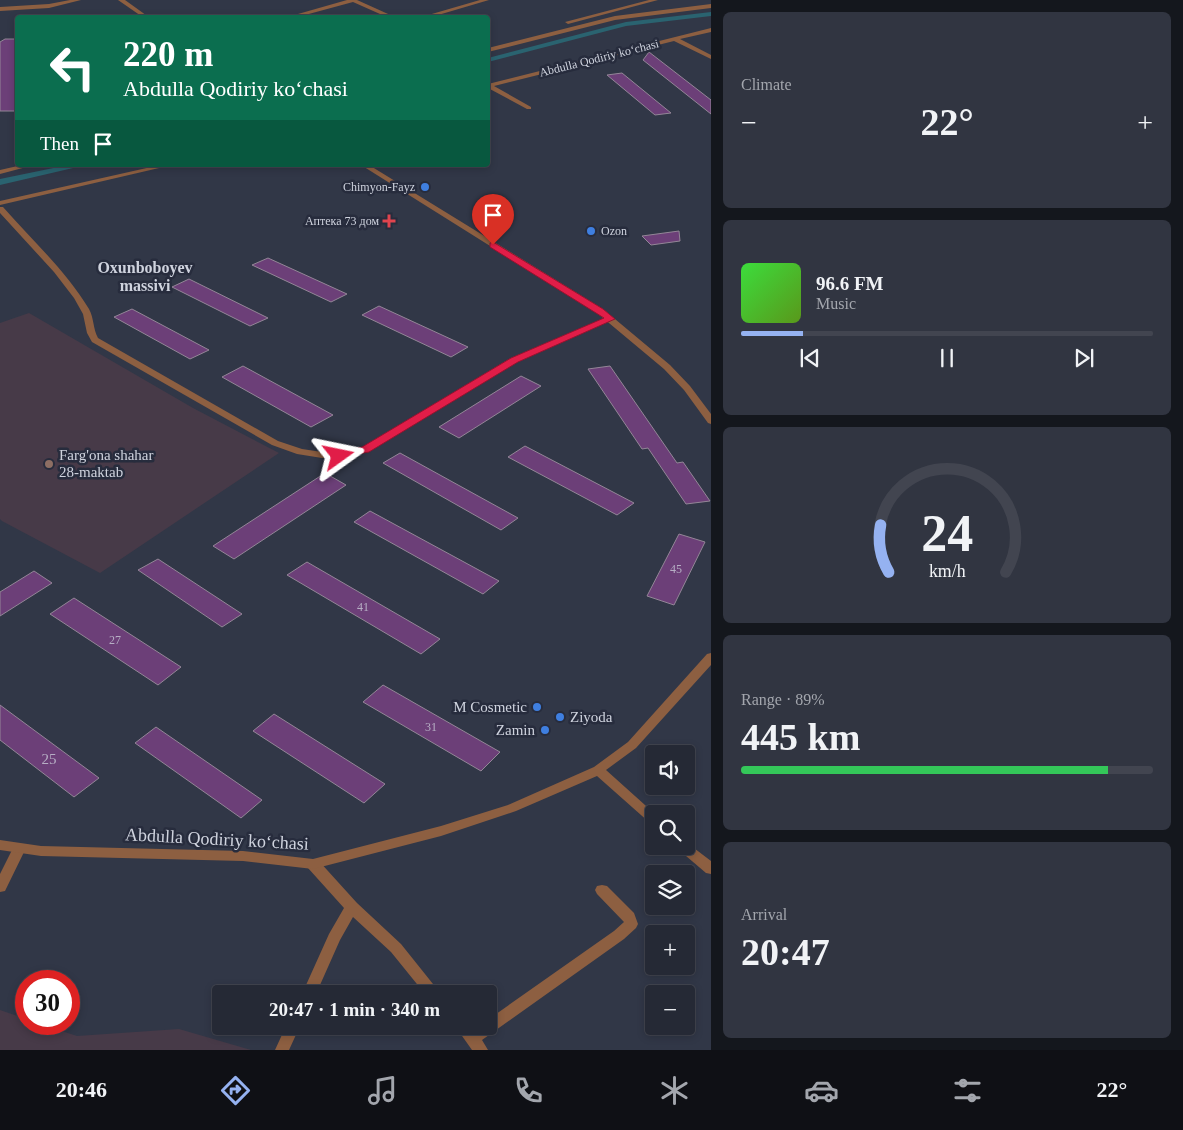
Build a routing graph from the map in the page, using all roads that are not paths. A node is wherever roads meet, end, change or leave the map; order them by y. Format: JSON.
{"nodes":[{"id":1,"x":60,"y":0,"type":"edge"},
{"id":2,"x":78,"y":0,"type":"edge"},
{"id":3,"x":121,"y":0,"type":"edge"},
{"id":4,"x":486,"y":0,"type":"edge"},
{"id":5,"x":655,"y":0,"type":"edge"},
{"id":6,"x":67,"y":3,"type":"junction"},
{"id":7,"x":710,"y":6,"type":"edge"},
{"id":8,"x":0,"y":9,"type":"edge"},
{"id":9,"x":144,"y":15,"type":"edge"},
{"id":10,"x":297,"y":15,"type":"edge"},
{"id":11,"x":388,"y":15,"type":"edge"},
{"id":12,"x":431,"y":15,"type":"edge"},
{"id":13,"x":562,"y":23,"type":"dead end"},
{"id":14,"x":710,"y":30,"type":"edge"},
{"id":15,"x":515,"y":36,"type":"dead end"},
{"id":16,"x":675,"y":39,"type":"junction"},
{"id":17,"x":490,"y":42,"type":"edge"},
{"id":18,"x":490,"y":49,"type":"edge"},
{"id":19,"x":710,"y":56,"type":"edge"},
{"id":20,"x":490,"y":85,"type":"edge"},
{"id":21,"x":490,"y":87,"type":"edge"},
{"id":22,"x":529,"y":108,"type":"dead end"},
{"id":23,"x":22,"y":167,"type":"edge"},
{"id":24,"x":160,"y":167,"type":"edge"},
{"id":25,"x":367,"y":167,"type":"edge"},
{"id":26,"x":0,"y":172,"type":"edge"},
{"id":27,"x":0,"y":203,"type":"edge"},
{"id":28,"x":0,"y":209,"type":"edge"},
{"id":29,"x":610,"y":319,"type":"junction"},
{"id":30,"x":710,"y":421,"type":"edge"},
{"id":31,"x":710,"y":657,"type":"edge"},
{"id":32,"x":598,"y":770,"type":"junction"},
{"id":33,"x":645,"y":812,"type":"edge"},
{"id":34,"x":0,"y":845,"type":"edge"},
{"id":35,"x":20,"y":850,"type":"junction"},
{"id":36,"x":694,"y":855,"type":"edge"},
{"id":37,"x":314,"y":864,"type":"junction"},
{"id":38,"x":710,"y":869,"type":"edge"},
{"id":39,"x":0,"y":887,"type":"edge"},
{"id":40,"x":602,"y":890,"type":"dead end"},
{"id":41,"x":352,"y":907,"type":"junction"},
{"id":42,"x":313,"y":985,"type":"edge"},
{"id":43,"x":427,"y":985,"type":"edge"},
{"id":44,"x":289,"y":1035,"type":"edge"},
{"id":45,"x":477,"y":1044,"type":"edge"},
{"id":46,"x":282,"y":1050,"type":"edge"}],
"edges":[{"from":1,"to":6,"type":"street"},
{"from":2,"to":6,"type":"street"},
{"from":3,"to":9,"type":"street"},
{"from":4,"to":12,"type":"street"},
{"from":5,"to":13,"type":"street"},
{"from":6,"to":8,"type":"street"},
{"from":7,"to":18,"type":"street"},
{"from":10,"to":11,"type":"street"},
{"from":14,"to":16,"type":"street","name":"Abdulla Qodiriy koʻchasi"},
{"from":15,"to":17,"type":"street"},
{"from":16,"to":19,"type":"street"},
{"from":16,"to":20,"type":"street","name":"Abdulla Qodiriy koʻchasi"},
{"from":21,"to":22,"type":"street"},
{"from":23,"to":26,"type":"street"},
{"from":24,"to":27,"type":"street"},
{"from":25,"to":29,"type":"street"},
{"from":28,"to":29,"type":"street"},
{"from":29,"to":30,"type":"street"},
{"from":31,"to":32,"type":"street","name":"Abdulla Qodiriy koʻchasi"},
{"from":32,"to":33,"type":"street"},
{"from":32,"to":37,"type":"street","name":"Abdulla Qodiriy koʻchasi"},
{"from":34,"to":35,"type":"street","name":"Abdulla Qodiriy koʻchasi"},
{"from":35,"to":37,"type":"street","name":"Abdulla Qodiriy koʻchasi"},
{"from":35,"to":39,"type":"street"},
{"from":36,"to":38,"type":"street"},
{"from":37,"to":41,"type":"street"},
{"from":40,"to":45,"type":"street"},
{"from":41,"to":42,"type":"street"},
{"from":41,"to":43,"type":"street"},
{"from":44,"to":46,"type":"street"}]}
